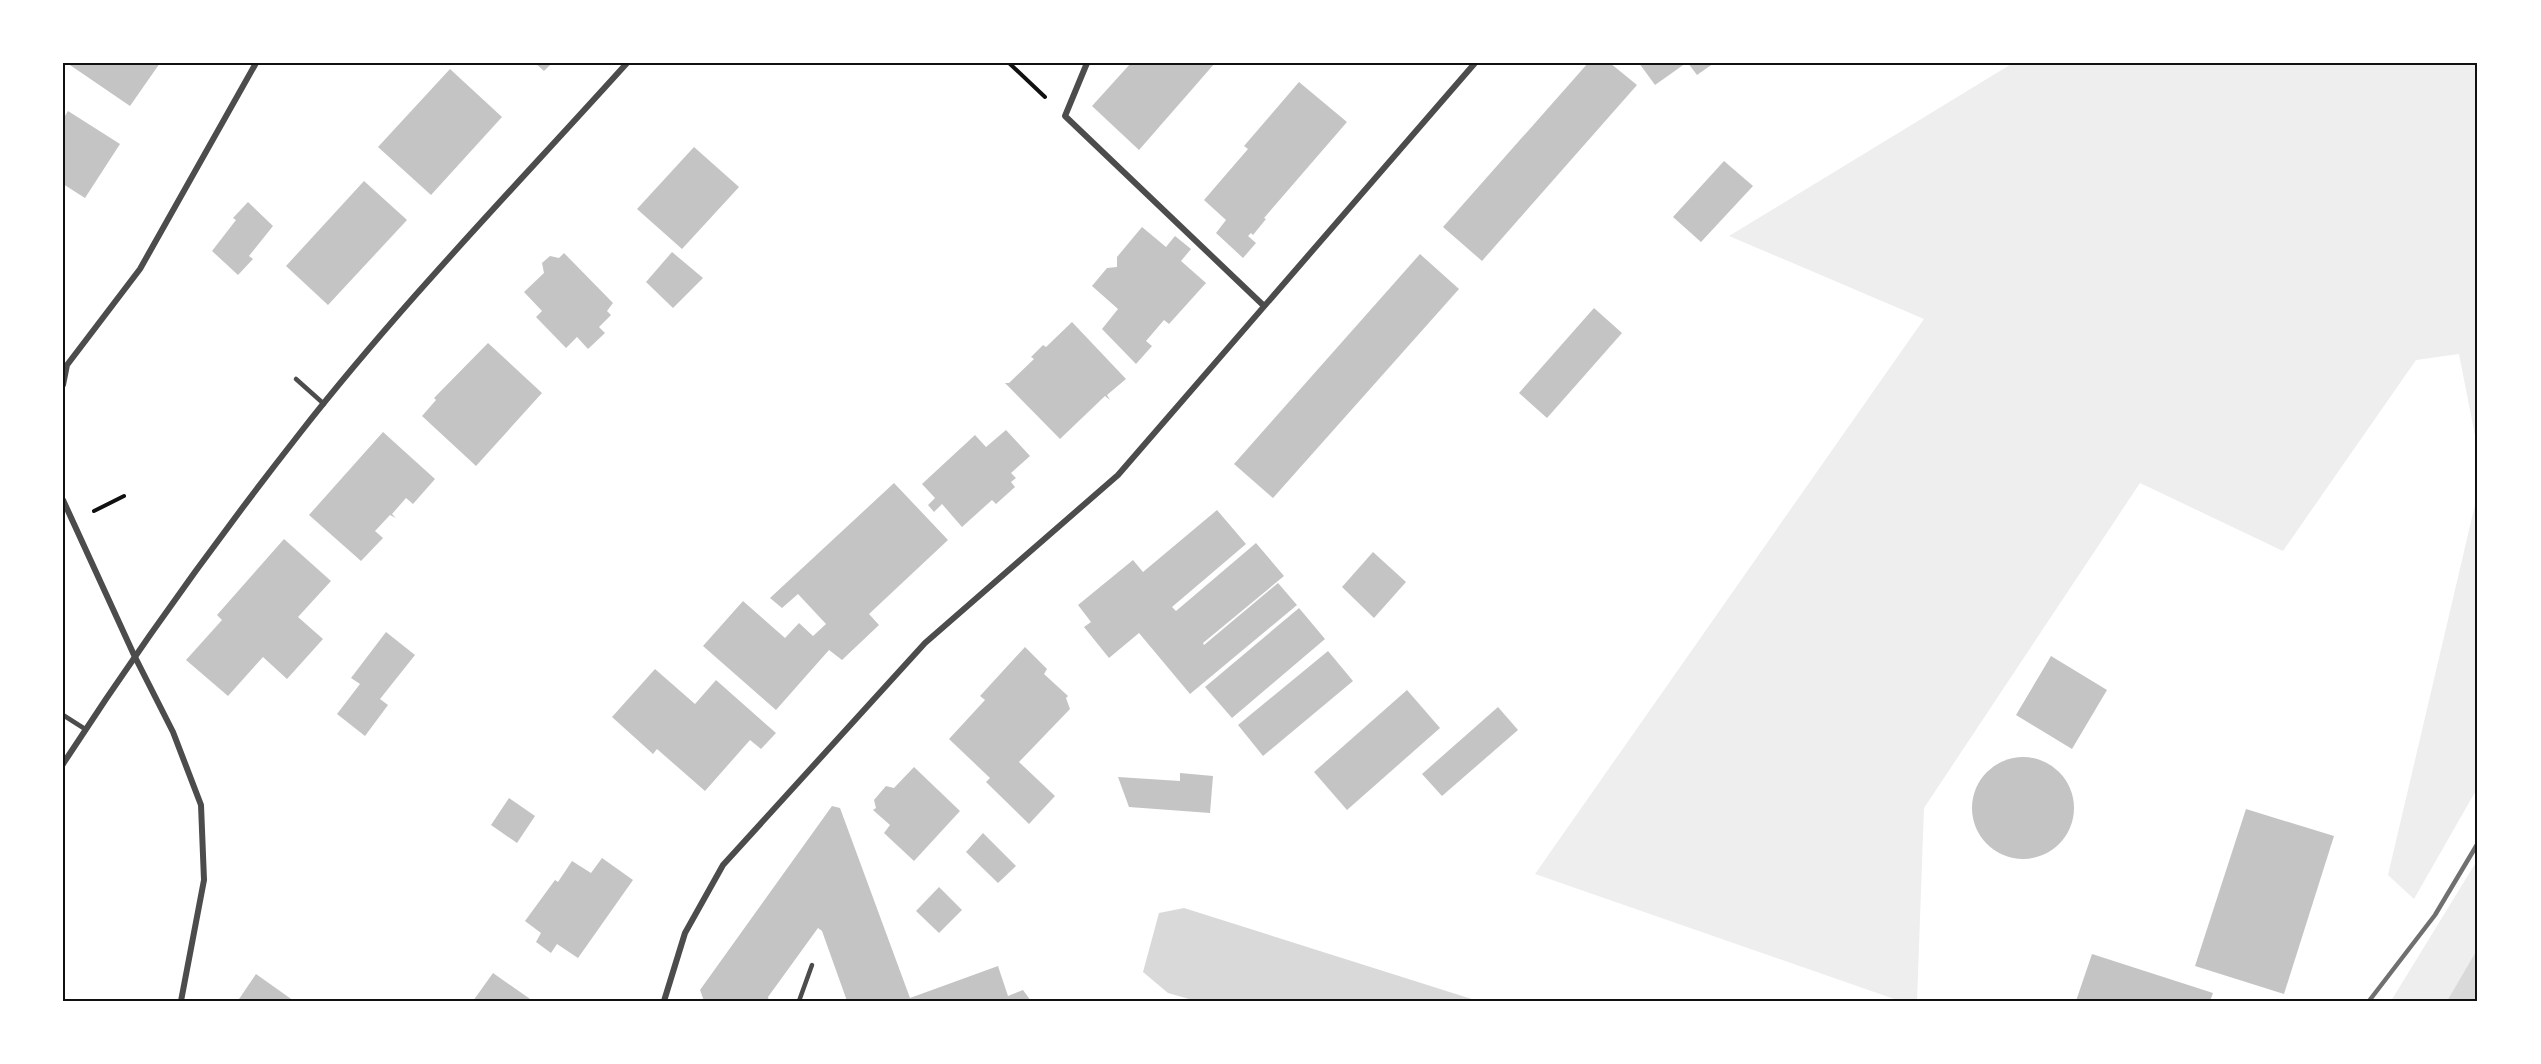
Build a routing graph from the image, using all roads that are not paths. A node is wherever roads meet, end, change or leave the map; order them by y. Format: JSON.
{"nodes":[{"id":1,"x":256,"y":63,"type":"edge"},
{"id":2,"x":627,"y":63,"type":"edge"},
{"id":3,"x":1088,"y":63,"type":"edge"},
{"id":4,"x":1475,"y":63,"type":"edge"},
{"id":5,"x":1263,"y":305,"type":"junction"},
{"id":6,"x":296,"y":379,"type":"dead end"},
{"id":7,"x":63,"y":385,"type":"edge"},
{"id":8,"x":324,"y":404,"type":"junction"},
{"id":9,"x":63,"y":500,"type":"edge"},
{"id":10,"x":134,"y":656,"type":"junction"},
{"id":11,"x":63,"y":715,"type":"edge"},
{"id":12,"x":85,"y":729,"type":"junction"},
{"id":13,"x":63,"y":764,"type":"edge"},
{"id":14,"x":812,"y":965,"type":"dead end"},
{"id":15,"x":181,"y":1001,"type":"edge"},
{"id":16,"x":664,"y":1001,"type":"edge"},
{"id":17,"x":799,"y":1001,"type":"edge"}],
"edges":[{"from":1,"to":7,"type":"street"},
{"from":2,"to":8,"type":"street"},
{"from":3,"to":5,"type":"street"},
{"from":4,"to":5,"type":"street"},
{"from":5,"to":16,"type":"street"},
{"from":6,"to":8,"type":"lane"},
{"from":8,"to":10,"type":"street"},
{"from":9,"to":10,"type":"street"},
{"from":10,"to":12,"type":"street"},
{"from":10,"to":15,"type":"street"},
{"from":11,"to":12,"type":"lane"},
{"from":12,"to":13,"type":"street"},
{"from":14,"to":17,"type":"lane"}]}
